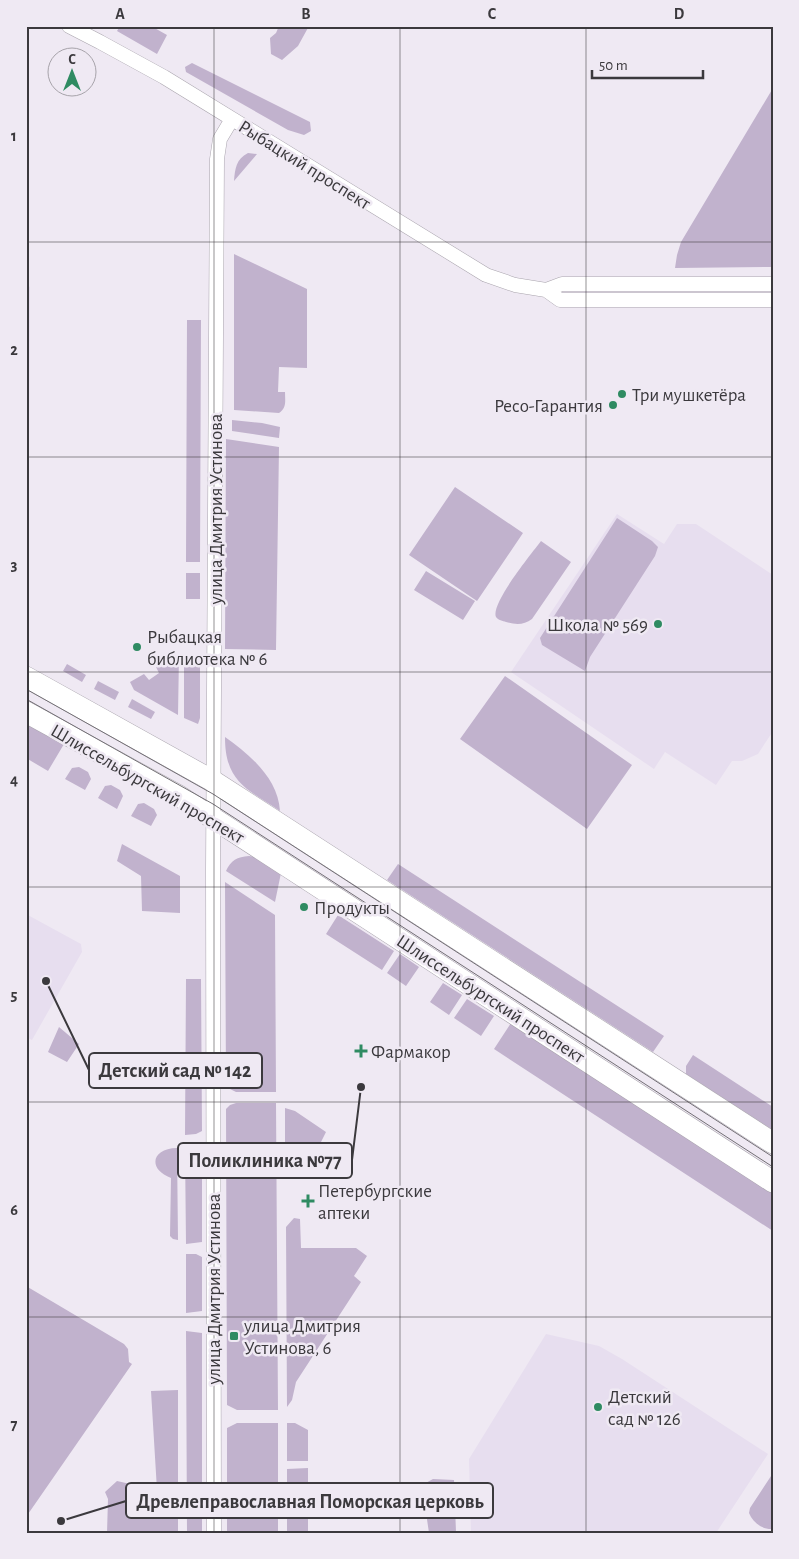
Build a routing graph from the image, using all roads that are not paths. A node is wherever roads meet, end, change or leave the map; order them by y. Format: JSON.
{"nodes":[{"id":1,"x":69,"y":26,"type":"edge"},
{"id":2,"x":232,"y":119,"type":"junction"},
{"id":3,"x":773,"y":284,"type":"edge"},
{"id":4,"x":664,"y":285,"type":"junction"},
{"id":5,"x":546,"y":290,"type":"junction"},
{"id":6,"x":664,"y":300,"type":"junction"},
{"id":7,"x":773,"y":300,"type":"edge"},
{"id":8,"x":26,"y":677,"type":"edge"},
{"id":9,"x":26,"y":712,"type":"edge"},
{"id":10,"x":213,"y":781,"type":"junction"},
{"id":11,"x":213,"y":817,"type":"junction"},
{"id":12,"x":773,"y":1143,"type":"edge"},
{"id":13,"x":773,"y":1182,"type":"edge"},
{"id":14,"x":214,"y":1533,"type":"edge"}],
"edges":[{"from":1,"to":2,"type":"street","name":"Рыбацкий проспект"},
{"from":2,"to":5,"type":"street","name":"Рыбацкий проспект"},
{"from":2,"to":10,"type":"street","name":"улица Дмитрия Устинова"},
{"from":3,"to":4,"type":"street","name":"Рыбацкий проспект"},
{"from":4,"to":5,"type":"street","name":"Рыбацкий проспект"},
{"from":4,"to":6,"type":"street"},
{"from":5,"to":6,"type":"street","name":"Рыбацкий проспект"},
{"from":6,"to":7,"type":"street","name":"Рыбацкий проспект"},
{"from":8,"to":10,"type":"main road","name":"Шлиссельбургский проспект"},
{"from":9,"to":11,"type":"main road","name":"Шлиссельбургский проспект"},
{"from":10,"to":11,"type":"street","name":"улица Дмитрия Устинова"},
{"from":10,"to":12,"type":"main road","name":"Шлиссельбургский проспект"},
{"from":11,"to":13,"type":"main road","name":"Шлиссельбургский проспект"},
{"from":11,"to":14,"type":"street","name":"улица Дмитрия Устинова"}]}
